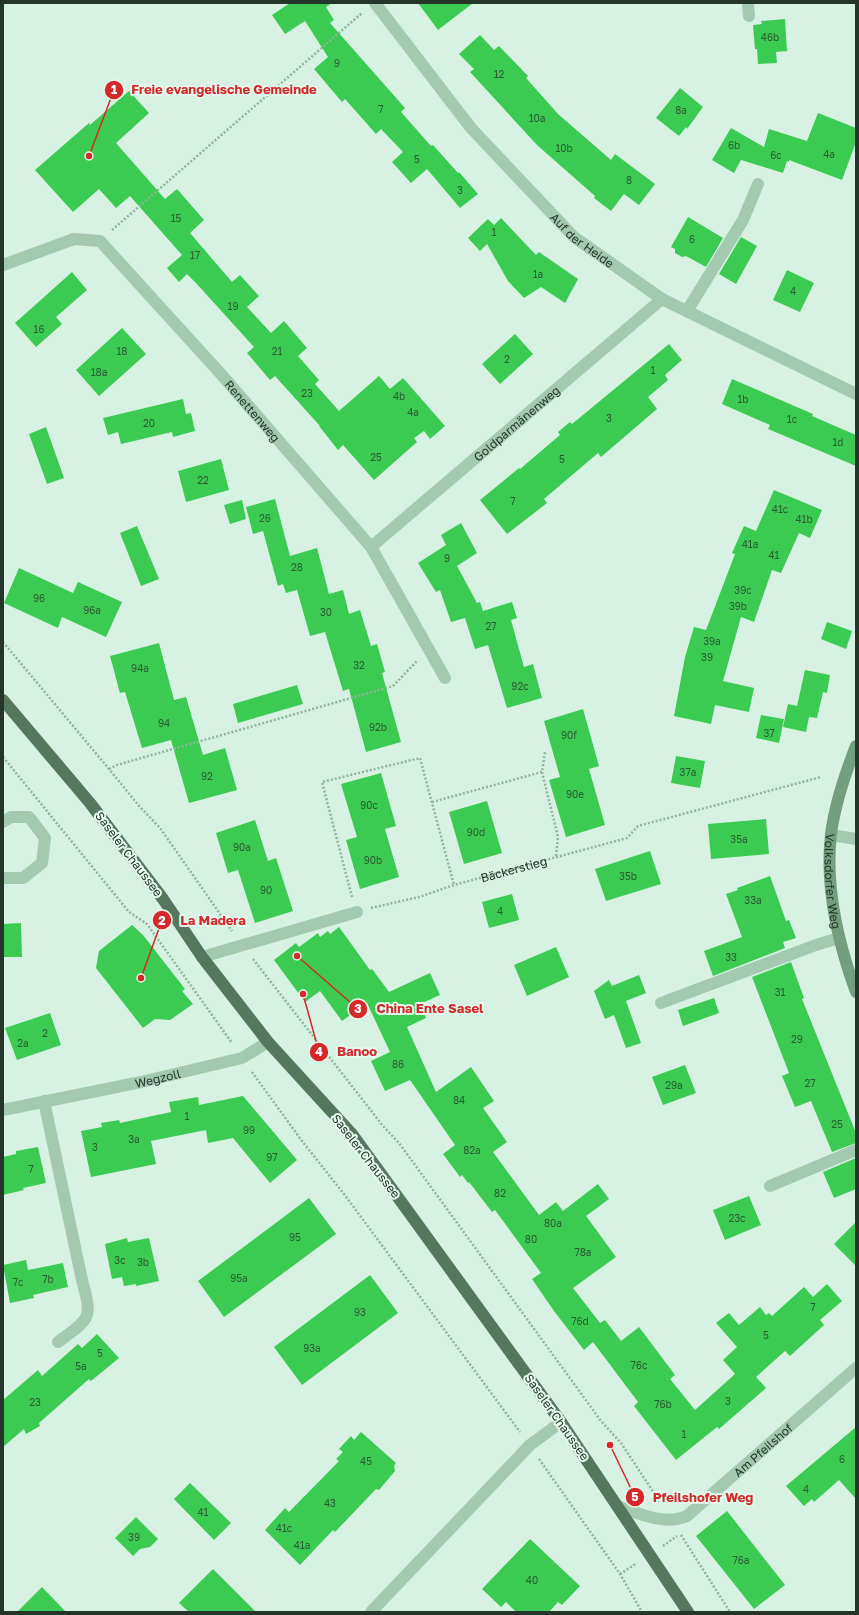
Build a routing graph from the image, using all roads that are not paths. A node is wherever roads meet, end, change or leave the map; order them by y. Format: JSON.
{"nodes":[{"id":1,"x":375,"y":3,"type":"edge"},
{"id":2,"x":748,"y":3,"type":"edge"},
{"id":3,"x":749,"y":16,"type":"dead end"},
{"id":4,"x":758,"y":184,"type":"dead end"},
{"id":5,"x":3,"y":264,"type":"edge"},
{"id":6,"x":662,"y":299,"type":"junction"},
{"id":7,"x":687,"y":311,"type":"junction"},
{"id":8,"x":856,"y":394,"type":"edge"},
{"id":9,"x":371,"y":547,"type":"junction"},
{"id":10,"x":445,"y":678,"type":"dead end"},
{"id":11,"x":3,"y":700,"type":"edge"},
{"id":12,"x":856,"y":746,"type":"edge"},
{"id":13,"x":3,"y":822,"type":"edge"},
{"id":14,"x":831,"y":835,"type":"junction"},
{"id":15,"x":856,"y":839,"type":"edge"},
{"id":16,"x":3,"y":878,"type":"edge"},
{"id":17,"x":357,"y":912,"type":"road end"},
{"id":18,"x":337,"y":918,"type":"junction"},
{"id":19,"x":349,"y":923,"type":"dead end"},
{"id":20,"x":839,"y":938,"type":"junction"},
{"id":21,"x":202,"y":957,"type":"junction"},
{"id":22,"x":856,"y":992,"type":"edge"},
{"id":23,"x":660,"y":1003,"type":"dead end"},
{"id":24,"x":268,"y":1042,"type":"junction"},
{"id":25,"x":44,"y":1102,"type":"junction"},
{"id":26,"x":3,"y":1110,"type":"edge"},
{"id":27,"x":856,"y":1150,"type":"edge"},
{"id":28,"x":770,"y":1186,"type":"dead end"},
{"id":29,"x":58,"y":1342,"type":"dead end"},
{"id":30,"x":856,"y":1368,"type":"edge"},
{"id":31,"x":561,"y":1422,"type":"junction"},
{"id":32,"x":617,"y":1506,"type":"junction"},
{"id":33,"x":371,"y":1612,"type":"edge"},
{"id":34,"x":688,"y":1612,"type":"edge"}],
"edges":[{"from":1,"to":6,"type":"street","name":"Auf der Heide"},
{"from":2,"to":3,"type":"street"},
{"from":4,"to":7,"type":"street"},
{"from":5,"to":9,"type":"street","name":"Renettenweg"},
{"from":6,"to":7,"type":"street","name":"Auf der Heide"},
{"from":6,"to":9,"type":"street","name":"Goldparmänenweg"},
{"from":7,"to":8,"type":"street","name":"Auf der Heide"},
{"from":9,"to":10,"type":"street","name":"Renettenweg"},
{"from":11,"to":21,"type":"main road","name":"Saseler Chaussee"},
{"from":12,"to":14,"type":"street","name":"Volksdorfer Weg"},
{"from":13,"to":16,"type":"street"},
{"from":14,"to":15,"type":"street"},
{"from":14,"to":20,"type":"street","name":"Volksdorfer Weg"},
{"from":17,"to":18,"type":"street"},
{"from":18,"to":19,"type":"street"},
{"from":18,"to":21,"type":"street"},
{"from":20,"to":22,"type":"street","name":"Volksdorfer Weg"},
{"from":20,"to":23,"type":"street"},
{"from":21,"to":24,"type":"main road","name":"Saseler Chaussee"},
{"from":24,"to":25,"type":"street","name":"Wegzoll"},
{"from":24,"to":31,"type":"main road","name":"Saseler Chaussee"},
{"from":25,"to":26,"type":"street","name":"Wegzoll"},
{"from":25,"to":29,"type":"street"},
{"from":27,"to":28,"type":"street"},
{"from":30,"to":32,"type":"street","name":"Am Pfeilshof"},
{"from":31,"to":32,"type":"main road","name":"Saseler Chaussee"},
{"from":31,"to":33,"type":"street"},
{"from":32,"to":34,"type":"main road","name":"Saseler Chaussee"}]}
